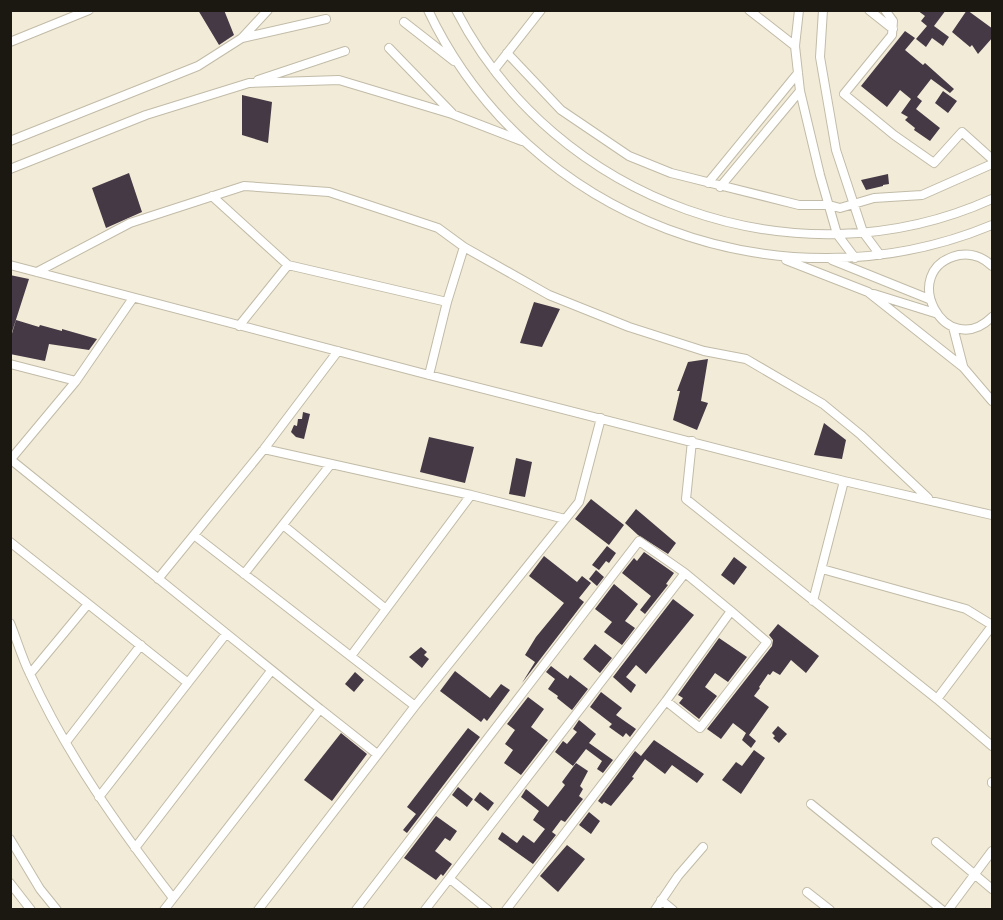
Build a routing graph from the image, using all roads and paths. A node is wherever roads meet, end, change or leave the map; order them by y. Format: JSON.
{"nodes":[{"id":1,"x":89,"y":10,"type":"edge"},
{"id":2,"x":268,"y":10,"type":"edge"},
{"id":3,"x":428,"y":10,"type":"edge"},
{"id":4,"x":456,"y":10,"type":"edge"},
{"id":5,"x":541,"y":10,"type":"edge"},
{"id":6,"x":749,"y":10,"type":"edge"},
{"id":7,"x":799,"y":10,"type":"edge"},
{"id":8,"x":823,"y":10,"type":"edge"},
{"id":9,"x":869,"y":10,"type":"edge"},
{"id":10,"x":885,"y":10,"type":"edge"},
{"id":11,"x":326,"y":19,"type":"dead end"},
{"id":12,"x":404,"y":22,"type":"dead end"},
{"id":13,"x":893,"y":29,"type":"junction"},
{"id":14,"x":242,"y":38,"type":"junction"},
{"id":15,"x":10,"y":42,"type":"edge"},
{"id":16,"x":795,"y":46,"type":"junction"},
{"id":17,"x":389,"y":48,"type":"dead end"},
{"id":18,"x":345,"y":51,"type":"dead end"},
{"id":19,"x":507,"y":53,"type":"junction"},
{"id":20,"x":458,"y":64,"type":"junction"},
{"id":21,"x":494,"y":70,"type":"junction"},
{"id":22,"x":798,"y":73,"type":"junction"},
{"id":23,"x":249,"y":82,"type":"junction"},
{"id":24,"x":800,"y":91,"type":"junction"},
{"id":25,"x":452,"y":114,"type":"junction"},
{"id":26,"x":10,"y":141,"type":"edge"},
{"id":27,"x":525,"y":142,"type":"junction"},
{"id":28,"x":993,"y":159,"type":"edge"},
{"id":29,"x":993,"y":164,"type":"edge"},
{"id":30,"x":10,"y":169,"type":"edge"},
{"id":31,"x":708,"y":183,"type":"junction"},
{"id":32,"x":720,"y":187,"type":"junction"},
{"id":33,"x":212,"y":196,"type":"junction"},
{"id":34,"x":993,"y":199,"type":"edge"},
{"id":35,"x":854,"y":204,"type":"junction"},
{"id":36,"x":829,"y":205,"type":"junction"},
{"id":37,"x":993,"y":225,"type":"edge"},
{"id":38,"x":863,"y":232,"type":"junction"},
{"id":39,"x":837,"y":234,"type":"junction"},
{"id":40,"x":464,"y":247,"type":"junction"},
{"id":41,"x":880,"y":255,"type":"junction"},
{"id":42,"x":778,"y":256,"type":"junction"},
{"id":43,"x":855,"y":258,"type":"junction"},
{"id":44,"x":829,"y":259,"type":"junction"},
{"id":45,"x":10,"y":265,"type":"edge"},
{"id":46,"x":288,"y":265,"type":"junction"},
{"id":47,"x":993,"y":266,"type":"edge"},
{"id":48,"x":37,"y":272,"type":"junction"},
{"id":49,"x":868,"y":292,"type":"junction"},
{"id":50,"x":133,"y":298,"type":"junction"},
{"id":51,"x":929,"y":299,"type":"junction"},
{"id":52,"x":447,"y":302,"type":"junction"},
{"id":53,"x":935,"y":313,"type":"junction"},
{"id":54,"x":993,"y":318,"type":"edge"},
{"id":55,"x":239,"y":326,"type":"junction"},
{"id":56,"x":953,"y":327,"type":"junction"},
{"id":57,"x":338,"y":351,"type":"junction"},
{"id":58,"x":10,"y":364,"type":"edge"},
{"id":59,"x":963,"y":367,"type":"junction"},
{"id":60,"x":429,"y":375,"type":"junction"},
{"id":61,"x":76,"y":381,"type":"junction"},
{"id":62,"x":993,"y":401,"type":"edge"},
{"id":63,"x":601,"y":418,"type":"junction"},
{"id":64,"x":692,"y":441,"type":"junction"},
{"id":65,"x":264,"y":449,"type":"junction"},
{"id":66,"x":11,"y":459,"type":"edge"},
{"id":67,"x":331,"y":464,"type":"junction"},
{"id":68,"x":844,"y":481,"type":"junction"},
{"id":69,"x":471,"y":495,"type":"junction"},
{"id":70,"x":928,"y":499,"type":"junction"},
{"id":71,"x":993,"y":515,"type":"edge"},
{"id":72,"x":565,"y":519,"type":"junction"},
{"id":73,"x":283,"y":525,"type":"junction"},
{"id":74,"x":194,"y":536,"type":"junction"},
{"id":75,"x":10,"y":542,"type":"edge"},
{"id":76,"x":822,"y":569,"type":"junction"},
{"id":77,"x":685,"y":573,"type":"junction"},
{"id":78,"x":244,"y":574,"type":"junction"},
{"id":79,"x":158,"y":579,"type":"junction"},
{"id":80,"x":813,"y":601,"type":"junction"},
{"id":81,"x":88,"y":603,"type":"junction"},
{"id":82,"x":386,"y":609,"type":"junction"},
{"id":83,"x":731,"y":610,"type":"junction"},
{"id":84,"x":10,"y":623,"type":"edge"},
{"id":85,"x":993,"y":625,"type":"edge"},
{"id":86,"x":226,"y":634,"type":"junction"},
{"id":87,"x":141,"y":645,"type":"junction"},
{"id":88,"x":351,"y":656,"type":"junction"},
{"id":89,"x":271,"y":672,"type":"junction"},
{"id":90,"x":30,"y":674,"type":"junction"},
{"id":91,"x":188,"y":683,"type":"junction"},
{"id":92,"x":937,"y":699,"type":"junction"},
{"id":93,"x":666,"y":701,"type":"junction"},
{"id":94,"x":415,"y":706,"type":"junction"},
{"id":95,"x":320,"y":709,"type":"junction"},
{"id":96,"x":66,"y":742,"type":"junction"},
{"id":97,"x":993,"y":746,"type":"edge"},
{"id":98,"x":377,"y":754,"type":"junction"},
{"id":99,"x":99,"y":797,"type":"junction"},
{"id":100,"x":811,"y":804,"type":"dead end"},
{"id":101,"x":10,"y":839,"type":"edge"},
{"id":102,"x":936,"y":842,"type":"dead end"},
{"id":103,"x":703,"y":847,"type":"dead end"},
{"id":104,"x":135,"y":848,"type":"junction"},
{"id":105,"x":993,"y":851,"type":"edge"},
{"id":106,"x":974,"y":875,"type":"junction"},
{"id":107,"x":450,"y":879,"type":"junction"},
{"id":108,"x":10,"y":883,"type":"edge"},
{"id":109,"x":993,"y":889,"type":"edge"},
{"id":110,"x":807,"y":892,"type":"dead end"},
{"id":111,"x":173,"y":898,"type":"junction"},
{"id":112,"x":661,"y":900,"type":"junction"},
{"id":113,"x":31,"y":909,"type":"edge"},
{"id":114,"x":57,"y":909,"type":"edge"},
{"id":115,"x":164,"y":909,"type":"edge"},
{"id":116,"x":258,"y":909,"type":"edge"},
{"id":117,"x":356,"y":909,"type":"edge"},
{"id":118,"x":425,"y":909,"type":"edge"},
{"id":119,"x":488,"y":909,"type":"edge"},
{"id":120,"x":506,"y":909,"type":"edge"},
{"id":121,"x":655,"y":909,"type":"edge"},
{"id":122,"x":673,"y":909,"type":"edge"},
{"id":123,"x":830,"y":909,"type":"edge"},
{"id":124,"x":942,"y":909,"type":"edge"},
{"id":125,"x":948,"y":909,"type":"edge"}],
"edges":[{"from":1,"to":15,"type":"street"},
{"from":2,"to":14,"type":"street"},
{"from":3,"to":20,"type":"street"},
{"from":4,"to":21,"type":"street"},
{"from":5,"to":19,"type":"street"},
{"from":6,"to":16,"type":"street"},
{"from":7,"to":16,"type":"street"},
{"from":8,"to":35,"type":"street"},
{"from":9,"to":13,"type":"street"},
{"from":10,"to":13,"type":"street"},
{"from":11,"to":14,"type":"street"},
{"from":12,"to":20,"type":"street"},
{"from":13,"to":28,"type":"street"},
{"from":14,"to":26,"type":"street"},
{"from":16,"to":22,"type":"street"},
{"from":17,"to":25,"type":"street"},
{"from":18,"to":23,"type":"street"},
{"from":19,"to":21,"type":"street"},
{"from":19,"to":31,"type":"street"},
{"from":20,"to":27,"type":"street"},
{"from":21,"to":39,"type":"street"},
{"from":22,"to":24,"type":"street"},
{"from":22,"to":31,"type":"street"},
{"from":23,"to":25,"type":"street"},
{"from":23,"to":30,"type":"street"},
{"from":24,"to":32,"type":"street"},
{"from":24,"to":36,"type":"street"},
{"from":25,"to":27,"type":"street"},
{"from":27,"to":42,"type":"street"},
{"from":29,"to":35,"type":"street"},
{"from":31,"to":32,"type":"street"},
{"from":32,"to":36,"type":"street"},
{"from":33,"to":40,"type":"street"},
{"from":33,"to":46,"type":"street"},
{"from":33,"to":48,"type":"street"},
{"from":34,"to":38,"type":"street"},
{"from":35,"to":36,"type":"street"},
{"from":35,"to":38,"type":"street"},
{"from":36,"to":39,"type":"street"},
{"from":37,"to":41,"type":"street"},
{"from":38,"to":39,"type":"street"},
{"from":38,"to":41,"type":"street"},
{"from":39,"to":43,"type":"street"},
{"from":40,"to":52,"type":"street"},
{"from":40,"to":70,"type":"street"},
{"from":41,"to":43,"type":"street"},
{"from":42,"to":44,"type":"street"},
{"from":42,"to":49,"type":"street"},
{"from":43,"to":44,"type":"street"},
{"from":44,"to":51,"type":"street"},
{"from":45,"to":48,"type":"street"},
{"from":46,"to":52,"type":"street"},
{"from":46,"to":55,"type":"street"},
{"from":47,"to":51,"type":"street"},
{"from":48,"to":50,"type":"street"},
{"from":49,"to":53,"type":"street"},
{"from":49,"to":59,"type":"street"},
{"from":50,"to":55,"type":"street"},
{"from":50,"to":61,"type":"street"},
{"from":51,"to":53,"type":"street"},
{"from":52,"to":60,"type":"street"},
{"from":53,"to":56,"type":"street"},
{"from":54,"to":56,"type":"street"},
{"from":55,"to":57,"type":"street"},
{"from":56,"to":59,"type":"street"},
{"from":57,"to":60,"type":"street"},
{"from":57,"to":65,"type":"street"},
{"from":58,"to":61,"type":"street"},
{"from":59,"to":62,"type":"street"},
{"from":60,"to":63,"type":"street"},
{"from":61,"to":66,"type":"street"},
{"from":63,"to":64,"type":"street"},
{"from":63,"to":72,"type":"street"},
{"from":64,"to":68,"type":"street"},
{"from":64,"to":80,"type":"street"},
{"from":65,"to":67,"type":"street"},
{"from":65,"to":74,"type":"street"},
{"from":66,"to":79,"type":"street"},
{"from":67,"to":69,"type":"street"},
{"from":67,"to":73,"type":"street"},
{"from":68,"to":70,"type":"street"},
{"from":68,"to":76,"type":"street"},
{"from":69,"to":72,"type":"street"},
{"from":69,"to":82,"type":"street"},
{"from":70,"to":71,"type":"street"},
{"from":72,"to":94,"type":"street"},
{"from":73,"to":78,"type":"street"},
{"from":73,"to":82,"type":"street"},
{"from":74,"to":78,"type":"street"},
{"from":74,"to":79,"type":"street"},
{"from":75,"to":81,"type":"street"},
{"from":76,"to":80,"type":"street"},
{"from":76,"to":85,"type":"street"},
{"from":77,"to":83,"type":"street"},
{"from":77,"to":107,"type":"street"},
{"from":77,"to":117,"type":"street"},
{"from":78,"to":88,"type":"street"},
{"from":79,"to":86,"type":"street"},
{"from":80,"to":92,"type":"street"},
{"from":81,"to":87,"type":"street"},
{"from":81,"to":90,"type":"street"},
{"from":82,"to":88,"type":"street"},
{"from":83,"to":93,"type":"street"},
{"from":83,"to":93,"type":"street"},
{"from":84,"to":90,"type":"street"},
{"from":85,"to":92,"type":"street"},
{"from":86,"to":89,"type":"street"},
{"from":86,"to":91,"type":"street"},
{"from":87,"to":91,"type":"street"},
{"from":87,"to":96,"type":"street"},
{"from":88,"to":94,"type":"street"},
{"from":89,"to":95,"type":"street"},
{"from":89,"to":104,"type":"street"},
{"from":90,"to":96,"type":"street"},
{"from":91,"to":99,"type":"street"},
{"from":92,"to":97,"type":"street"},
{"from":93,"to":120,"type":"street"},
{"from":94,"to":98,"type":"street"},
{"from":95,"to":98,"type":"street"},
{"from":95,"to":111,"type":"street"},
{"from":96,"to":99,"type":"street"},
{"from":98,"to":116,"type":"street"},
{"from":99,"to":104,"type":"street"},
{"from":100,"to":124,"type":"street"},
{"from":101,"to":114,"type":"street"},
{"from":102,"to":106,"type":"street"},
{"from":103,"to":112,"type":"street"},
{"from":104,"to":111,"type":"street"},
{"from":105,"to":106,"type":"street"},
{"from":106,"to":109,"type":"street"},
{"from":106,"to":125,"type":"street"},
{"from":107,"to":118,"type":"street"},
{"from":107,"to":119,"type":"street"},
{"from":108,"to":113,"type":"street"},
{"from":110,"to":123,"type":"street"},
{"from":111,"to":115,"type":"street"},
{"from":112,"to":121,"type":"street"},
{"from":112,"to":122,"type":"street"}]}
